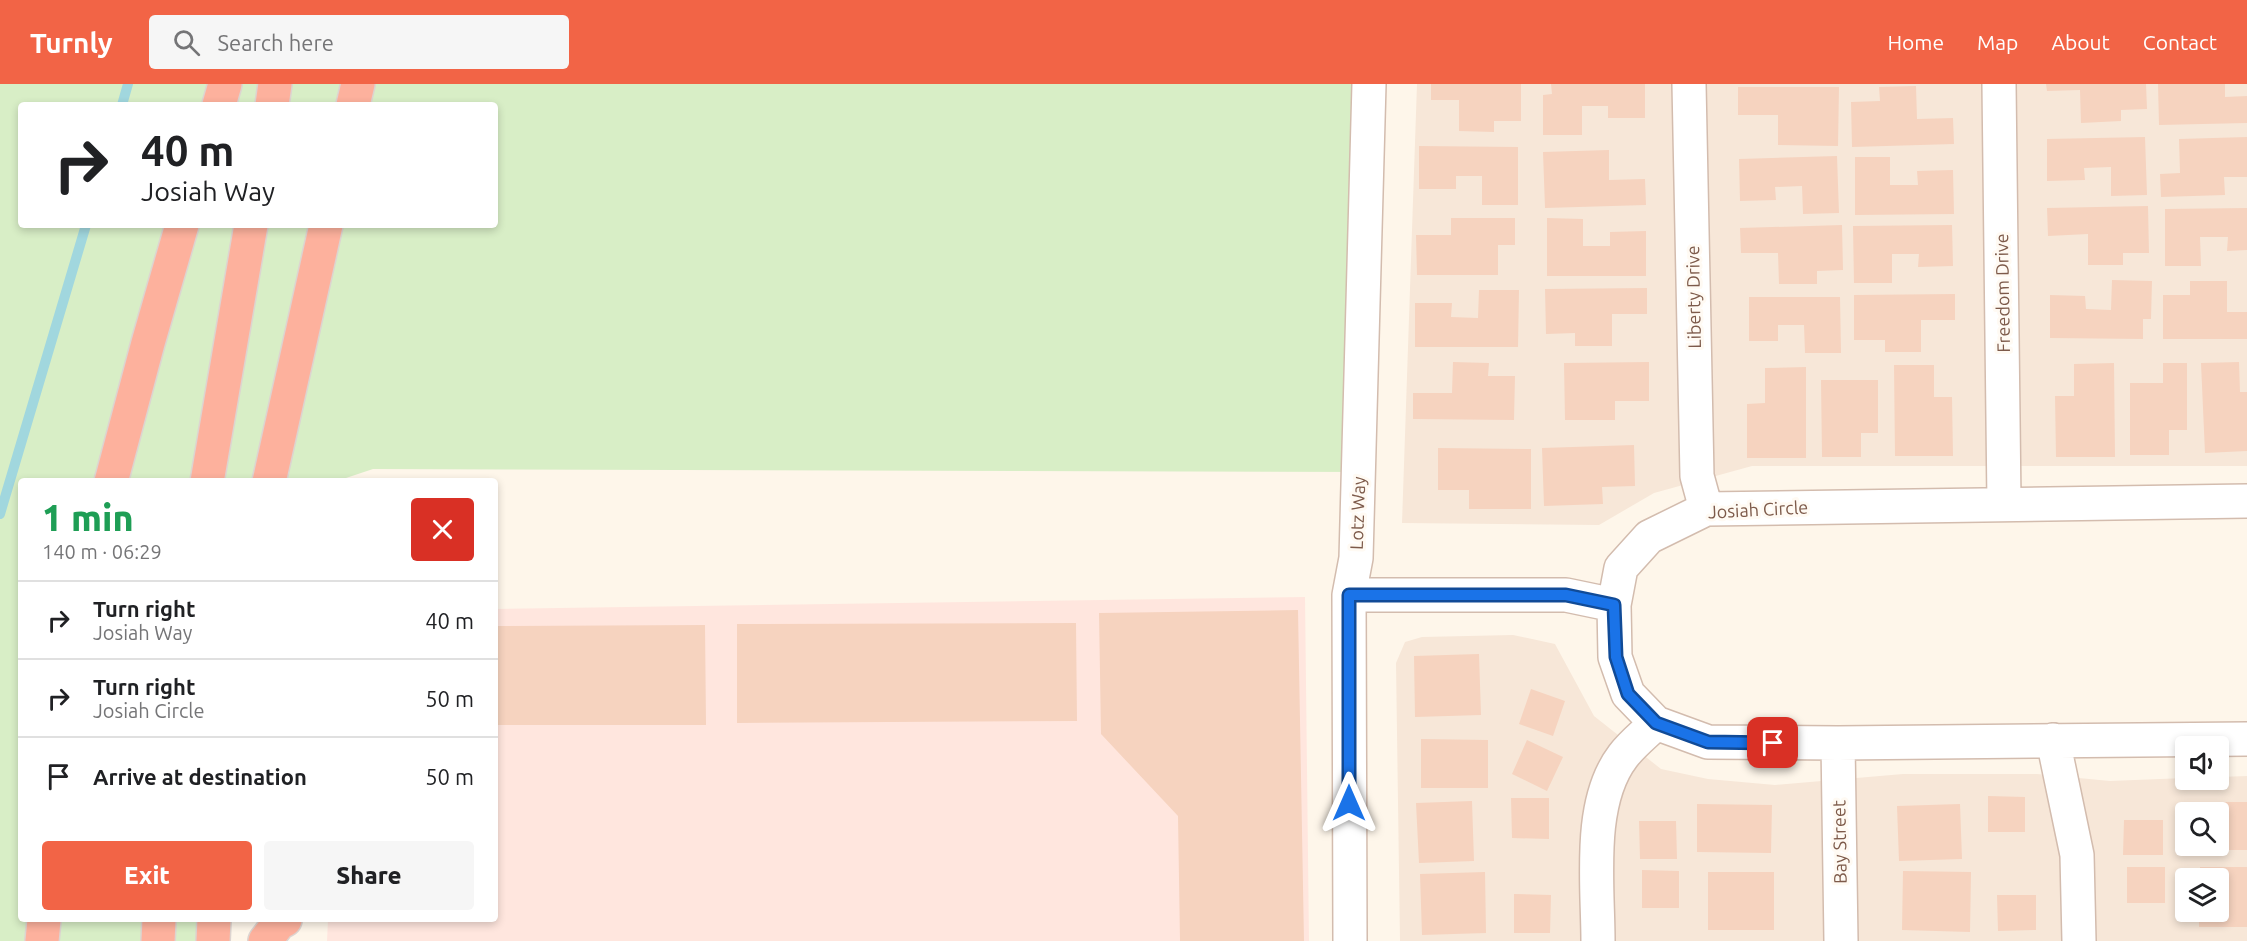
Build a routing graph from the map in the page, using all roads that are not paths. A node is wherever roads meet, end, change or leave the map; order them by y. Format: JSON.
{"nodes":[{"id":1,"x":225,"y":84,"type":"edge"},
{"id":2,"x":275,"y":84,"type":"edge"},
{"id":3,"x":358,"y":84,"type":"edge"},
{"id":4,"x":1369,"y":84,"type":"edge"},
{"id":5,"x":1689,"y":84,"type":"edge"},
{"id":6,"x":1999,"y":84,"type":"edge"},
{"id":7,"x":220,"y":102,"type":"edge"},
{"id":8,"x":272,"y":102,"type":"edge"},
{"id":9,"x":354,"y":102,"type":"edge"},
{"id":10,"x":181,"y":228,"type":"edge"},
{"id":11,"x":250,"y":228,"type":"edge"},
{"id":12,"x":325,"y":228,"type":"edge"},
{"id":13,"x":112,"y":478,"type":"edge"},
{"id":14,"x":208,"y":478,"type":"edge"},
{"id":15,"x":270,"y":478,"type":"edge"},
{"id":16,"x":2247,"y":501,"type":"edge"},
{"id":17,"x":2004,"y":503,"type":"junction"},
{"id":18,"x":1706,"y":509,"type":"junction"},
{"id":19,"x":1349,"y":595,"type":"junction"},
{"id":20,"x":1614,"y":605,"type":"junction"},
{"id":21,"x":1656,"y":723,"type":"junction"},
{"id":22,"x":2247,"y":739,"type":"edge"},
{"id":23,"x":2053,"y":740,"type":"junction"},
{"id":24,"x":1838,"y":743,"type":"junction"},
{"id":25,"x":44,"y":922,"type":"edge"},
{"id":26,"x":159,"y":922,"type":"edge"},
{"id":27,"x":214,"y":922,"type":"edge"},
{"id":28,"x":281,"y":922,"type":"edge"},
{"id":29,"x":42,"y":941,"type":"edge"},
{"id":30,"x":158,"y":941,"type":"edge"},
{"id":31,"x":213,"y":941,"type":"edge"},
{"id":32,"x":265,"y":941,"type":"edge"},
{"id":33,"x":1350,"y":941,"type":"edge"},
{"id":34,"x":1598,"y":941,"type":"edge"},
{"id":35,"x":1840,"y":941,"type":"edge"},
{"id":36,"x":2079,"y":941,"type":"edge"}],
"edges":[{"from":1,"to":7,"type":"highway"},
{"from":2,"to":8,"type":"highway"},
{"from":3,"to":9,"type":"highway"},
{"from":4,"to":19,"type":"street","name":"Lotz Way"},
{"from":5,"to":18,"type":"street","name":"Liberty Drive"},
{"from":6,"to":17,"type":"street","name":"Freedom Drive"},
{"from":10,"to":13,"type":"highway"},
{"from":11,"to":14,"type":"highway"},
{"from":12,"to":15,"type":"highway"},
{"from":16,"to":17,"type":"street","name":"Josiah Circle"},
{"from":17,"to":18,"type":"street","name":"Josiah Circle"},
{"from":18,"to":20,"type":"street","name":"Josiah Circle"},
{"from":19,"to":20,"type":"street"},
{"from":19,"to":33,"type":"street","name":"Lotz Way"},
{"from":20,"to":21,"type":"street","name":"Josiah Circle"},
{"from":21,"to":24,"type":"street","name":"Josiah Circle"},
{"from":21,"to":34,"type":"street"},
{"from":22,"to":23,"type":"street","name":"Josiah Circle"},
{"from":23,"to":24,"type":"street","name":"Josiah Circle"},
{"from":23,"to":36,"type":"street"},
{"from":24,"to":35,"type":"street","name":"Bay Street"},
{"from":25,"to":29,"type":"highway"},
{"from":26,"to":30,"type":"highway"},
{"from":27,"to":31,"type":"highway"},
{"from":28,"to":32,"type":"highway"}]}
